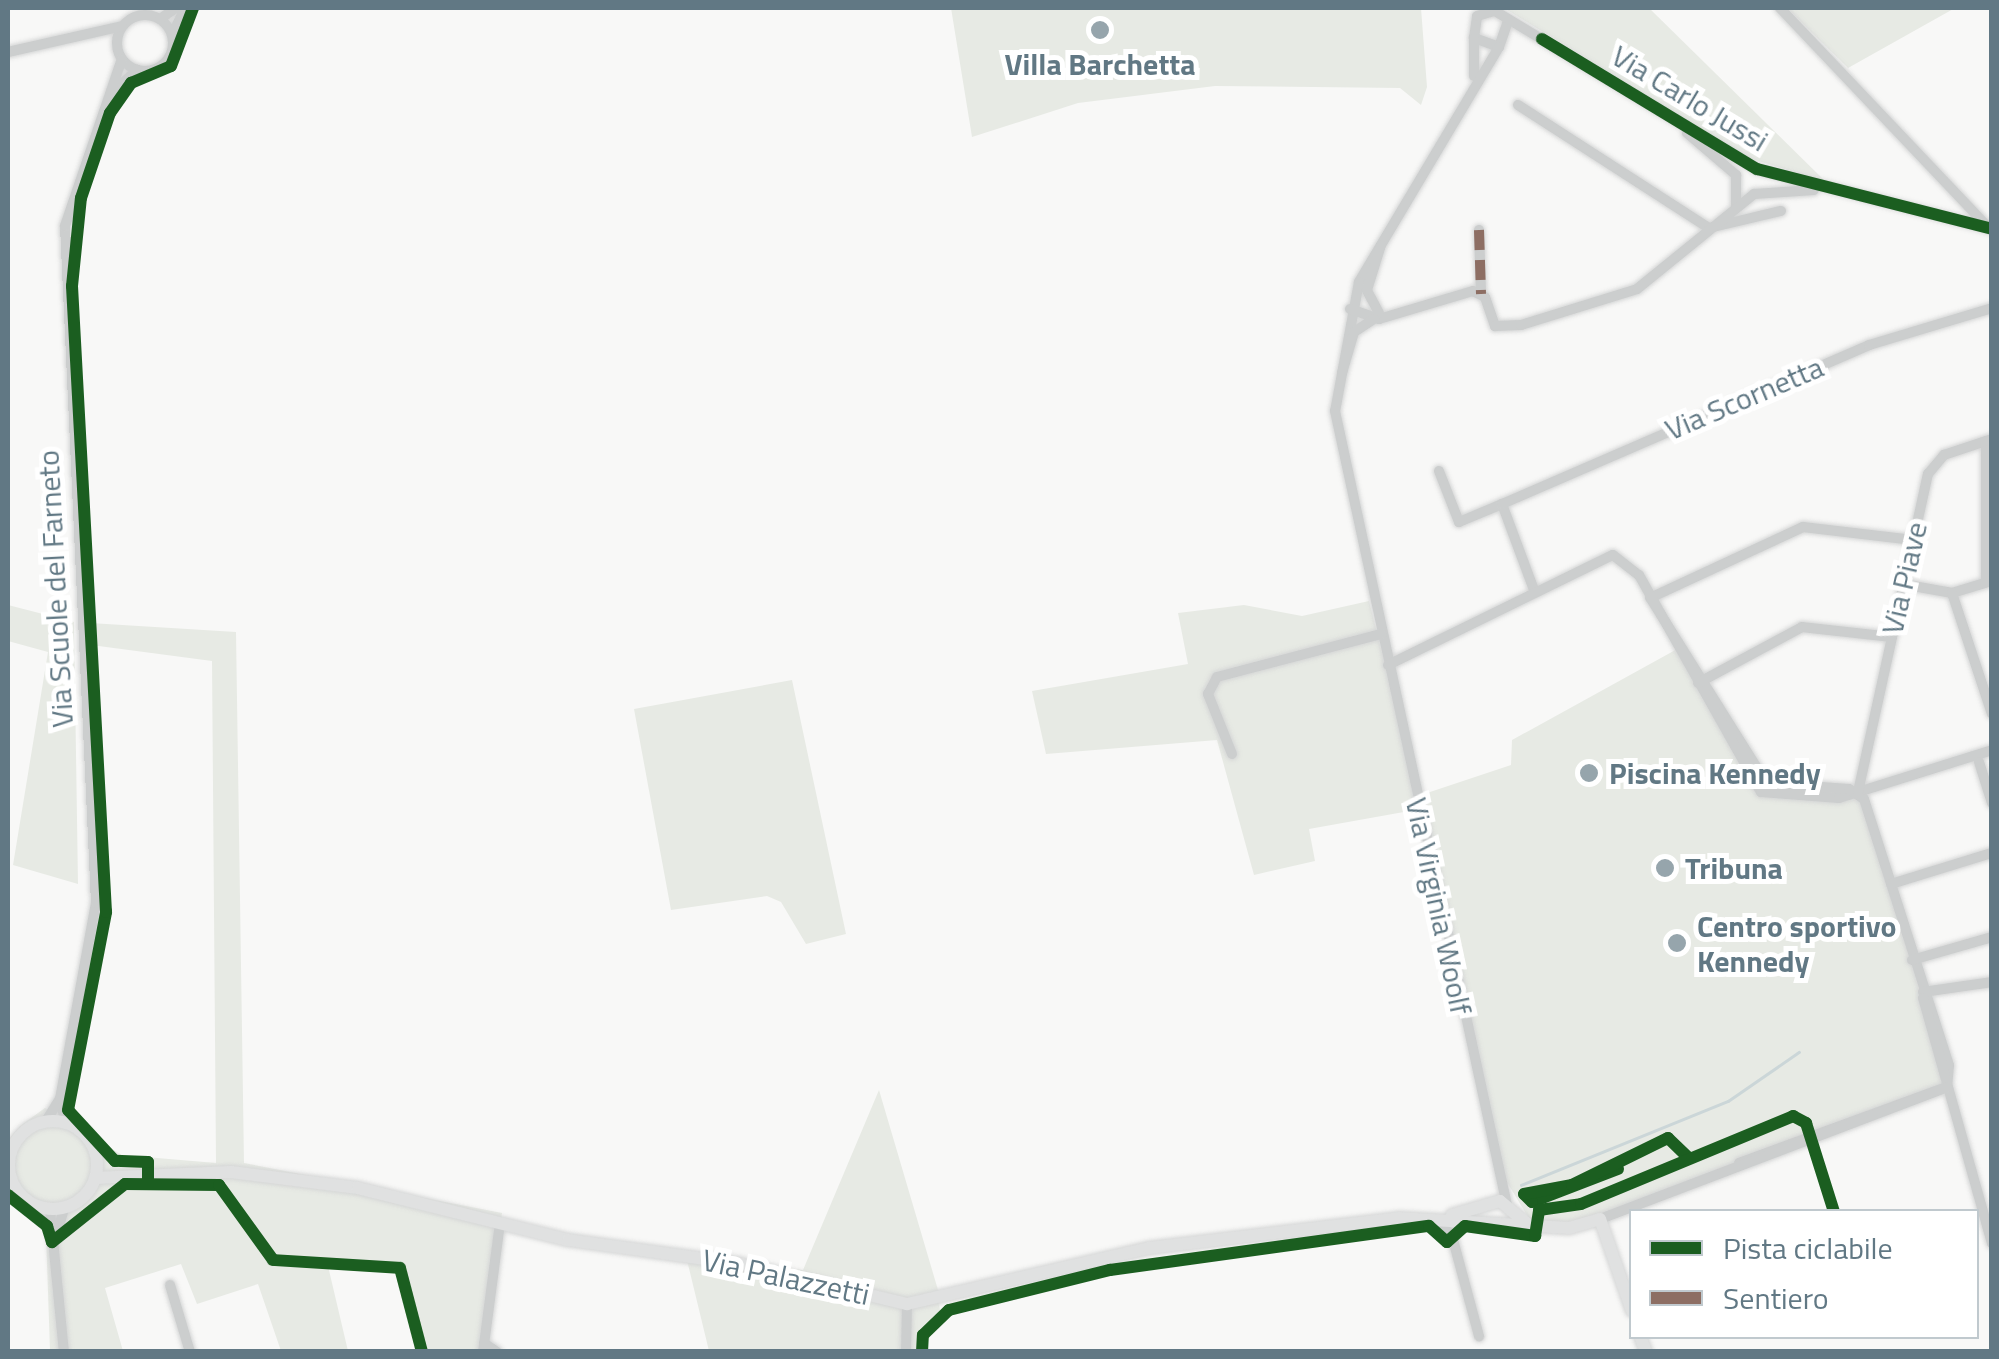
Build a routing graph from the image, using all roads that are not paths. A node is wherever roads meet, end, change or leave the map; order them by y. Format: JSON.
{"nodes":[{"id":1,"x":176,"y":8,"type":"edge"},
{"id":2,"x":185,"y":8,"type":"edge"},
{"id":3,"x":1465,"y":8,"type":"edge"},
{"id":4,"x":1780,"y":8,"type":"edge"},
{"id":5,"x":1482,"y":9,"type":"edge"},
{"id":6,"x":144,"y":11,"type":"edge"},
{"id":7,"x":127,"y":18,"type":"edge"},
{"id":8,"x":160,"y":18,"type":"junction"},
{"id":9,"x":1508,"y":22,"type":"junction"},
{"id":10,"x":1472,"y":24,"type":"junction"},
{"id":11,"x":95,"y":30,"type":"junction"},
{"id":12,"x":172,"y":34,"type":"junction"},
{"id":13,"x":1474,"y":38,"type":"junction"},
{"id":14,"x":1542,"y":40,"type":"junction"},
{"id":15,"x":1501,"y":45,"type":"junction"},
{"id":16,"x":117,"y":46,"type":"junction"},
{"id":17,"x":8,"y":52,"type":"edge"},
{"id":18,"x":122,"y":59,"type":"junction"},
{"id":19,"x":137,"y":70,"type":"junction"},
{"id":20,"x":110,"y":96,"type":"junction"},
{"id":21,"x":1470,"y":96,"type":"junction"},
{"id":22,"x":1518,"y":105,"type":"dead end"},
{"id":23,"x":1680,"y":124,"type":"junction"},
{"id":24,"x":1818,"y":190,"type":"junction"},
{"id":25,"x":1734,"y":208,"type":"junction"},
{"id":26,"x":1781,"y":210,"type":"dead end"},
{"id":27,"x":1709,"y":228,"type":"junction"},
{"id":28,"x":1990,"y":229,"type":"edge"},
{"id":29,"x":1480,"y":230,"type":"dead end"},
{"id":30,"x":1381,"y":241,"type":"junction"},
{"id":31,"x":1480,"y":294,"type":"junction"},
{"id":32,"x":1992,"y":308,"type":"edge"},
{"id":33,"x":1350,"y":309,"type":"junction"},
{"id":34,"x":1377,"y":316,"type":"junction"},
{"id":35,"x":1337,"y":383,"type":"junction"},
{"id":36,"x":1989,"y":440,"type":"edge"},
{"id":37,"x":1439,"y":470,"type":"dead end"},
{"id":38,"x":1502,"y":504,"type":"junction"},
{"id":39,"x":1913,"y":540,"type":"junction"},
{"id":40,"x":1989,"y":582,"type":"edge"},
{"id":41,"x":1902,"y":584,"type":"junction"},
{"id":42,"x":1534,"y":590,"type":"junction"},
{"id":43,"x":1952,"y":593,"type":"junction"},
{"id":44,"x":1650,"y":598,"type":"junction"},
{"id":45,"x":1381,"y":634,"type":"junction"},
{"id":46,"x":1890,"y":636,"type":"junction"},
{"id":47,"x":1388,"y":665,"type":"junction"},
{"id":48,"x":1699,"y":683,"type":"junction"},
{"id":49,"x":1992,"y":714,"type":"edge"},
{"id":50,"x":1992,"y":750,"type":"edge"},
{"id":51,"x":1232,"y":754,"type":"dead end"},
{"id":52,"x":1978,"y":762,"type":"dead end"},
{"id":53,"x":1750,"y":782,"type":"junction"},
{"id":54,"x":1773,"y":785,"type":"junction"},
{"id":55,"x":1864,"y":790,"type":"junction"},
{"id":56,"x":1992,"y":803,"type":"edge"},
{"id":57,"x":1992,"y":854,"type":"edge"},
{"id":58,"x":1890,"y":884,"type":"junction"},
{"id":59,"x":1992,"y":936,"type":"edge"},
{"id":60,"x":1912,"y":960,"type":"junction"},
{"id":61,"x":1992,"y":982,"type":"edge"},
{"id":62,"x":1923,"y":992,"type":"junction"},
{"id":63,"x":1947,"y":1087,"type":"junction"},
{"id":64,"x":60,"y":1099,"type":"junction"},
{"id":65,"x":46,"y":1121,"type":"junction"},
{"id":66,"x":66,"y":1121,"type":"junction"},
{"id":67,"x":9,"y":1152,"type":"edge"},
{"id":68,"x":95,"y":1152,"type":"junction"},
{"id":69,"x":137,"y":1170,"type":"junction"},
{"id":70,"x":9,"y":1176,"type":"edge"},
{"id":71,"x":95,"y":1178,"type":"junction"},
{"id":72,"x":1500,"y":1207,"type":"junction"},
{"id":73,"x":57,"y":1209,"type":"junction"},
{"id":74,"x":1978,"y":1209,"type":"edge"},
{"id":75,"x":1979,"y":1211,"type":"edge"},
{"id":76,"x":1435,"y":1218,"type":"junction"},
{"id":77,"x":1600,"y":1219,"type":"junction"},
{"id":78,"x":1461,"y":1220,"type":"junction"},
{"id":79,"x":500,"y":1223,"type":"junction"},
{"id":80,"x":1497,"y":1223,"type":"junction"},
{"id":81,"x":1531,"y":1227,"type":"junction"},
{"id":82,"x":1452,"y":1236,"type":"junction"},
{"id":83,"x":1992,"y":1243,"type":"edge"},
{"id":84,"x":170,"y":1286,"type":"dead end"},
{"id":85,"x":1629,"y":1302,"type":"edge"},
{"id":86,"x":906,"y":1304,"type":"junction"},
{"id":87,"x":1478,"y":1336,"type":"dead end"},
{"id":88,"x":483,"y":1347,"type":"edge"},
{"id":89,"x":64,"y":1352,"type":"edge"},
{"id":90,"x":190,"y":1352,"type":"edge"},
{"id":91,"x":497,"y":1352,"type":"edge"},
{"id":92,"x":906,"y":1352,"type":"edge"}],
"edges":[{"from":1,"to":8,"type":"street"},
{"from":2,"to":12,"type":"street"},
{"from":3,"to":10,"type":"street"},
{"from":4,"to":28,"type":"street","name":"Via Carlo Jussi"},
{"from":5,"to":9,"type":"street","name":"Via Carlo Jussi"},
{"from":5,"to":10,"type":"street"},
{"from":6,"to":7,"type":"street"},
{"from":6,"to":8,"type":"street"},
{"from":7,"to":11,"type":"street"},
{"from":7,"to":16,"type":"street"},
{"from":8,"to":12,"type":"street"},
{"from":9,"to":14,"type":"street","name":"Via Carlo Jussi"},
{"from":9,"to":15,"type":"street","name":"Via Virginia Woolf"},
{"from":10,"to":13,"type":"street","name":"Via Virginia Woolf"},
{"from":11,"to":16,"type":"street"},
{"from":11,"to":17,"type":"street"},
{"from":12,"to":19,"type":"street"},
{"from":13,"to":15,"type":"street"},
{"from":13,"to":21,"type":"street","name":"Via Virginia Woolf"},
{"from":14,"to":15,"type":"street"},
{"from":14,"to":23,"type":"street","name":"Via Carlo Jussi"},
{"from":15,"to":21,"type":"street","name":"Via Virginia Woolf"},
{"from":16,"to":18,"type":"street"},
{"from":18,"to":19,"type":"street"},
{"from":18,"to":20,"type":"street","name":"Via Scuole del Farneto"},
{"from":19,"to":20,"type":"street","name":"Via Scuole del Farneto"},
{"from":20,"to":64,"type":"street","name":"Via Scuole del Farneto"},
{"from":21,"to":30,"type":"street","name":"Via Virginia Woolf"},
{"from":22,"to":27,"type":"street"},
{"from":23,"to":24,"type":"street","name":"Via Carlo Jussi"},
{"from":23,"to":25,"type":"street"},
{"from":24,"to":25,"type":"street"},
{"from":24,"to":28,"type":"street","name":"Via Carlo Jussi"},
{"from":25,"to":27,"type":"street"},
{"from":26,"to":27,"type":"street"},
{"from":27,"to":31,"type":"street"},
{"from":29,"to":31,"type":"street"},
{"from":30,"to":33,"type":"street","name":"Via Virginia Woolf"},
{"from":30,"to":34,"type":"street","name":"Via Virginia Woolf"},
{"from":31,"to":34,"type":"street"},
{"from":32,"to":38,"type":"street","name":"Via Scornetta"},
{"from":33,"to":34,"type":"street"},
{"from":33,"to":35,"type":"street","name":"Via Virginia Woolf"},
{"from":34,"to":35,"type":"street","name":"Via Virginia Woolf"},
{"from":35,"to":45,"type":"street","name":"Via Virginia Woolf"},
{"from":36,"to":39,"type":"street","name":"Via Piave"},
{"from":36,"to":40,"type":"street"},
{"from":37,"to":38,"type":"street","name":"Via Scornetta"},
{"from":38,"to":42,"type":"street"},
{"from":39,"to":41,"type":"street","name":"Via Piave"},
{"from":39,"to":44,"type":"street"},
{"from":40,"to":43,"type":"street"},
{"from":41,"to":43,"type":"street"},
{"from":41,"to":46,"type":"street","name":"Via Piave"},
{"from":42,"to":44,"type":"street"},
{"from":42,"to":47,"type":"street"},
{"from":43,"to":49,"type":"street"},
{"from":44,"to":48,"type":"street"},
{"from":45,"to":47,"type":"street","name":"Via Virginia Woolf"},
{"from":45,"to":51,"type":"street"},
{"from":46,"to":48,"type":"street"},
{"from":46,"to":55,"type":"street","name":"Via Piave"},
{"from":47,"to":72,"type":"street","name":"Via Virginia Woolf"},
{"from":48,"to":53,"type":"street"},
{"from":48,"to":54,"type":"street"},
{"from":50,"to":55,"type":"street"},
{"from":52,"to":56,"type":"street"},
{"from":53,"to":54,"type":"street"},
{"from":53,"to":55,"type":"street"},
{"from":54,"to":55,"type":"street"},
{"from":55,"to":58,"type":"street"},
{"from":57,"to":58,"type":"street"},
{"from":58,"to":60,"type":"street"},
{"from":59,"to":60,"type":"street"},
{"from":60,"to":62,"type":"street"},
{"from":61,"to":62,"type":"street"},
{"from":62,"to":63,"type":"street"},
{"from":63,"to":74,"type":"street"},
{"from":63,"to":77,"type":"street"},
{"from":64,"to":65,"type":"street","name":"Via Scuole del Farneto"},
{"from":64,"to":66,"type":"street","name":"Via Scuole del Farneto"},
{"from":65,"to":66,"type":"main road"},
{"from":65,"to":67,"type":"main road"},
{"from":66,"to":68,"type":"main road","name":"Via Palazzetti"},
{"from":67,"to":70,"type":"main road"},
{"from":68,"to":69,"type":"main road","name":"Via Palazzetti"},
{"from":68,"to":71,"type":"main road"},
{"from":69,"to":71,"type":"main road","name":"Via Palazzetti"},
{"from":69,"to":79,"type":"main road","name":"Via Palazzetti"},
{"from":70,"to":73,"type":"main road"},
{"from":71,"to":73,"type":"main road"},
{"from":72,"to":76,"type":"main road","name":"Via Palazzetti"},
{"from":72,"to":80,"type":"main road"},
{"from":72,"to":80,"type":"main road"},
{"from":72,"to":81,"type":"main road"},
{"from":73,"to":89,"type":"street"},
{"from":75,"to":83,"type":"street"},
{"from":76,"to":78,"type":"main road","name":"Via Palazzetti"},
{"from":76,"to":82,"type":"street"},
{"from":76,"to":86,"type":"main road","name":"Via Palazzetti"},
{"from":77,"to":81,"type":"main road","name":"Via Palazzetti"},
{"from":77,"to":85,"type":"main road"},
{"from":78,"to":80,"type":"main road","name":"Via Palazzetti"},
{"from":78,"to":82,"type":"street"},
{"from":79,"to":86,"type":"main road","name":"Via Palazzetti"},
{"from":79,"to":88,"type":"street"},
{"from":80,"to":81,"type":"main road","name":"Via Palazzetti"},
{"from":82,"to":87,"type":"street"},
{"from":84,"to":90,"type":"street"},
{"from":86,"to":92,"type":"street"},
{"from":88,"to":91,"type":"street"}]}
